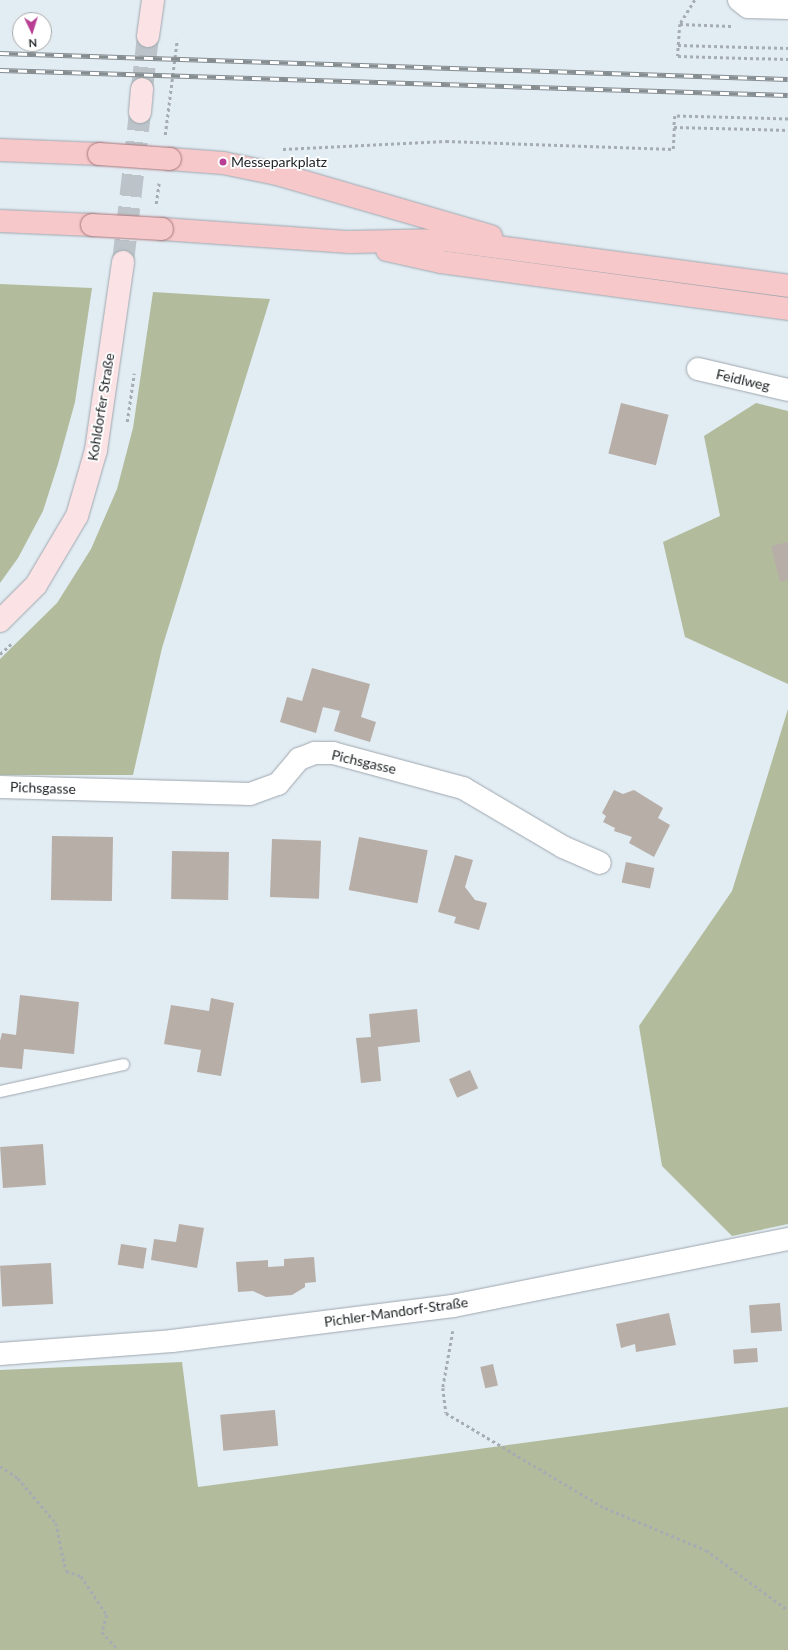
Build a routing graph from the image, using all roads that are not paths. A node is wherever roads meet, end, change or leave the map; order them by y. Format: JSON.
{"nodes":[{"id":1,"x":153,"y":0,"type":"edge"},
{"id":2,"x":739,"y":0,"type":"edge"},
{"id":3,"x":788,"y":8,"type":"edge"},
{"id":4,"x":148,"y":36,"type":"tunnel mouth"},
{"id":5,"x":142,"y":89,"type":"tunnel mouth"},
{"id":6,"x":140,"y":112,"type":"tunnel mouth"},
{"id":7,"x":0,"y":150,"type":"edge"},
{"id":8,"x":0,"y":221,"type":"edge"},
{"id":9,"x":350,"y":242,"type":"junction"},
{"id":10,"x":510,"y":249,"type":"junction"},
{"id":11,"x":123,"y":262,"type":"tunnel mouth"},
{"id":12,"x":788,"y":286,"type":"edge"},
{"id":13,"x":788,"y":309,"type":"edge"},
{"id":14,"x":698,"y":369,"type":"dead end"},
{"id":15,"x":788,"y":390,"type":"edge"},
{"id":16,"x":0,"y":621,"type":"edge"},
{"id":17,"x":0,"y":787,"type":"edge"},
{"id":18,"x":600,"y":863,"type":"dead end"},
{"id":19,"x":123,"y":1064,"type":"dead end"},
{"id":20,"x":0,"y":1091,"type":"edge"},
{"id":21,"x":788,"y":1239,"type":"edge"},
{"id":22,"x":0,"y":1354,"type":"edge"}],
"edges":[{"from":1,"to":4,"type":"street"},
{"from":2,"to":3,"type":"street"},
{"from":5,"to":6,"type":"street"},
{"from":7,"to":10,"type":"main road","bridge":true},
{"from":8,"to":9,"type":"main road","bridge":true},
{"from":9,"to":10,"type":"main road"},
{"from":9,"to":13,"type":"main road"},
{"from":10,"to":12,"type":"main road"},
{"from":11,"to":16,"type":"street","name":"Kohldorfer Straße"},
{"from":14,"to":15,"type":"street","name":"Feidlweg"},
{"from":17,"to":18,"type":"street","name":"Pichsgasse"},
{"from":19,"to":20,"type":"lane"},
{"from":21,"to":22,"type":"street","name":"Pichler-Mandorf-Straße"}]}
